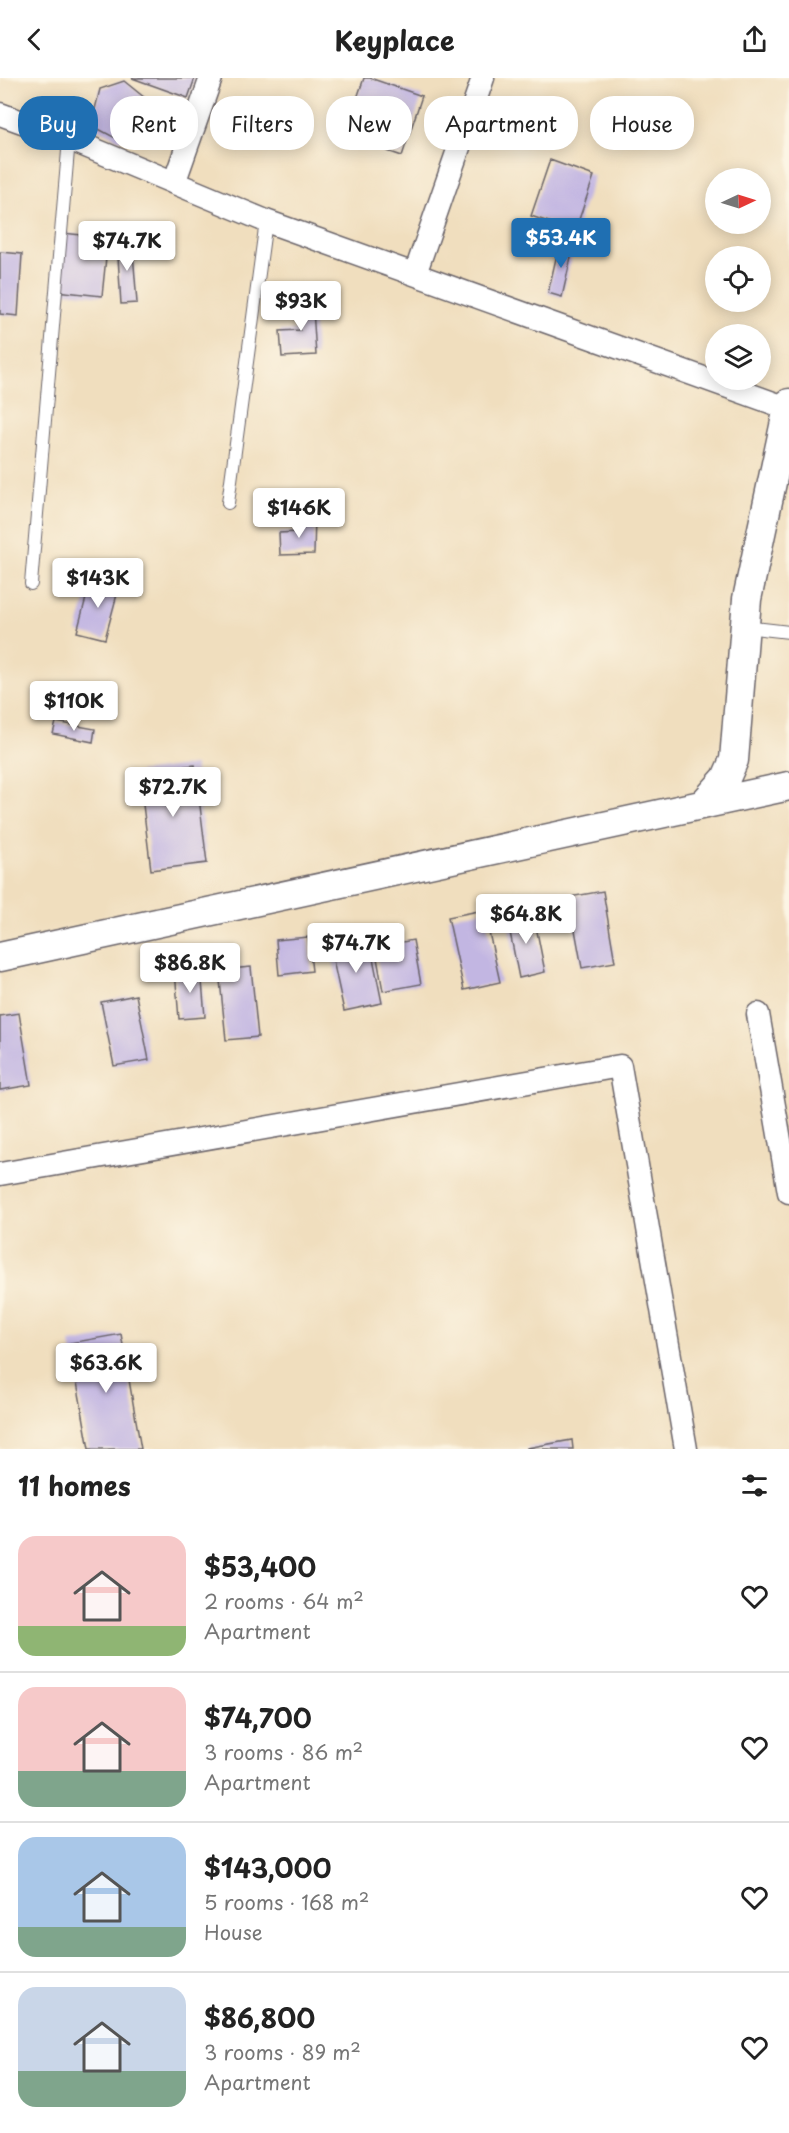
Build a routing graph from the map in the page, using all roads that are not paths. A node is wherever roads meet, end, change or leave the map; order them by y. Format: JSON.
{"nodes":[{"id":1,"x":211,"y":78,"type":"edge"},
{"id":2,"x":483,"y":78,"type":"edge"},
{"id":3,"x":0,"y":114,"type":"edge"},
{"id":4,"x":18,"y":121,"type":"edge"},
{"id":5,"x":68,"y":150,"type":"edge"},
{"id":6,"x":95,"y":150,"type":"edge"},
{"id":7,"x":174,"y":183,"type":"junction"},
{"id":8,"x":266,"y":221,"type":"junction"},
{"id":9,"x":415,"y":274,"type":"junction"},
{"id":10,"x":788,"y":406,"type":"edge"},
{"id":11,"x":228,"y":503,"type":"dead end"},
{"id":12,"x":31,"y":584,"type":"dead end"},
{"id":13,"x":745,"y":627,"type":"junction"},
{"id":14,"x":789,"y":633,"type":"edge"},
{"id":15,"x":734,"y":760,"type":"junction"},
{"id":16,"x":782,"y":787,"type":"edge"},
{"id":17,"x":703,"y":804,"type":"junction"},
{"id":18,"x":0,"y":957,"type":"edge"},
{"id":19,"x":758,"y":1014,"type":"dead end"},
{"id":20,"x":0,"y":1174,"type":"edge"},
{"id":21,"x":789,"y":1192,"type":"edge"},
{"id":22,"x":686,"y":1449,"type":"edge"}],
"edges":[{"from":1,"to":7,"type":"street"},
{"from":2,"to":9,"type":"street"},
{"from":3,"to":4,"type":"street"},
{"from":5,"to":12,"type":"lane"},
{"from":6,"to":7,"type":"street"},
{"from":7,"to":8,"type":"street"},
{"from":8,"to":9,"type":"street"},
{"from":8,"to":11,"type":"lane"},
{"from":9,"to":10,"type":"street"},
{"from":10,"to":13,"type":"street"},
{"from":13,"to":14,"type":"lane"},
{"from":13,"to":15,"type":"street"},
{"from":15,"to":16,"type":"street"},
{"from":15,"to":17,"type":"street"},
{"from":16,"to":17,"type":"street"},
{"from":17,"to":18,"type":"street"},
{"from":19,"to":21,"type":"street"},
{"from":20,"to":22,"type":"street"}]}
